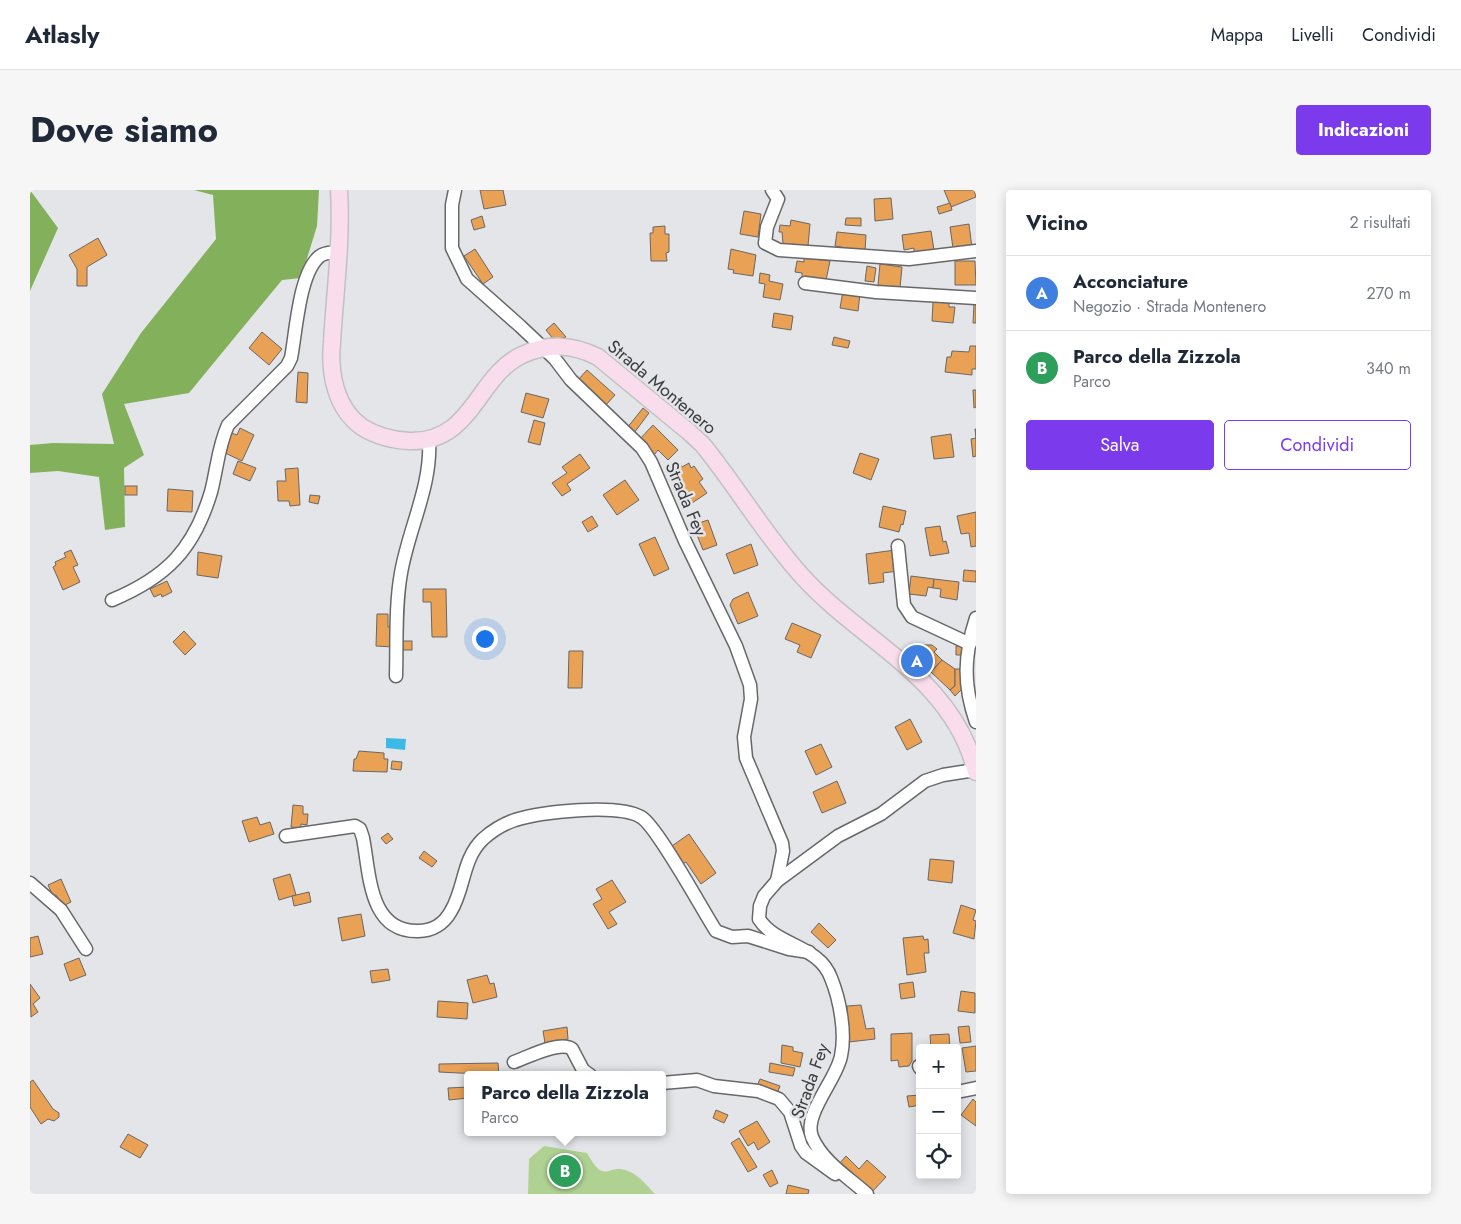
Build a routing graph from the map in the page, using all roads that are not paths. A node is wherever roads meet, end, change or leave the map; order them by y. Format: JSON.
{"nodes":[{"id":1,"x":339,"y":190,"type":"edge"},
{"id":2,"x":456,"y":190,"type":"edge"},
{"id":3,"x":772,"y":190,"type":"edge"},
{"id":4,"x":976,"y":251,"type":"edge"},
{"id":5,"x":338,"y":252,"type":"junction"},
{"id":6,"x":805,"y":283,"type":"dead end"},
{"id":7,"x":976,"y":298,"type":"edge"},
{"id":8,"x":541,"y":348,"type":"junction"},
{"id":9,"x":429,"y":439,"type":"junction"},
{"id":10,"x":898,"y":546,"type":"dead end"},
{"id":11,"x":112,"y":600,"type":"dead end"},
{"id":12,"x":976,"y":618,"type":"edge"},
{"id":13,"x":970,"y":644,"type":"junction"},
{"id":14,"x":396,"y":676,"type":"dead end"},
{"id":15,"x":976,"y":722,"type":"edge"},
{"id":16,"x":976,"y":771,"type":"edge"},
{"id":17,"x":286,"y":836,"type":"dead end"},
{"id":18,"x":777,"y":881,"type":"junction"},
{"id":19,"x":30,"y":882,"type":"edge"},
{"id":20,"x":86,"y":949,"type":"dead end"},
{"id":21,"x":808,"y":952,"type":"junction"},
{"id":22,"x":514,"y":1062,"type":"dead end"},
{"id":23,"x":584,"y":1071,"type":"edge"},
{"id":24,"x":666,"y":1083,"type":"edge"},
{"id":25,"x":976,"y":1088,"type":"edge"},
{"id":26,"x":961,"y":1091,"type":"edge"},
{"id":27,"x":864,"y":1191,"type":"edge"}],
"edges":[{"from":1,"to":5,"type":"main road","name":"Strada Montenero"},
{"from":2,"to":8,"type":"street","name":"Strada Fey"},
{"from":3,"to":4,"type":"street"},
{"from":5,"to":9,"type":"main road","name":"Strada Montenero"},
{"from":5,"to":11,"type":"street"},
{"from":6,"to":7,"type":"street"},
{"from":8,"to":9,"type":"main road","name":"Strada Montenero"},
{"from":8,"to":16,"type":"main road","name":"Strada Montenero"},
{"from":8,"to":18,"type":"street","name":"Strada Fey"},
{"from":9,"to":14,"type":"street"},
{"from":10,"to":13,"type":"street"},
{"from":12,"to":13,"type":"street"},
{"from":13,"to":15,"type":"street"},
{"from":16,"to":18,"type":"street","name":"Strada Fey"},
{"from":17,"to":21,"type":"street"},
{"from":18,"to":21,"type":"street","name":"Strada Fey"},
{"from":19,"to":20,"type":"street"},
{"from":21,"to":27,"type":"street","name":"Strada Fey"},
{"from":22,"to":23,"type":"street"},
{"from":24,"to":27,"type":"street"},
{"from":25,"to":26,"type":"street"}]}
